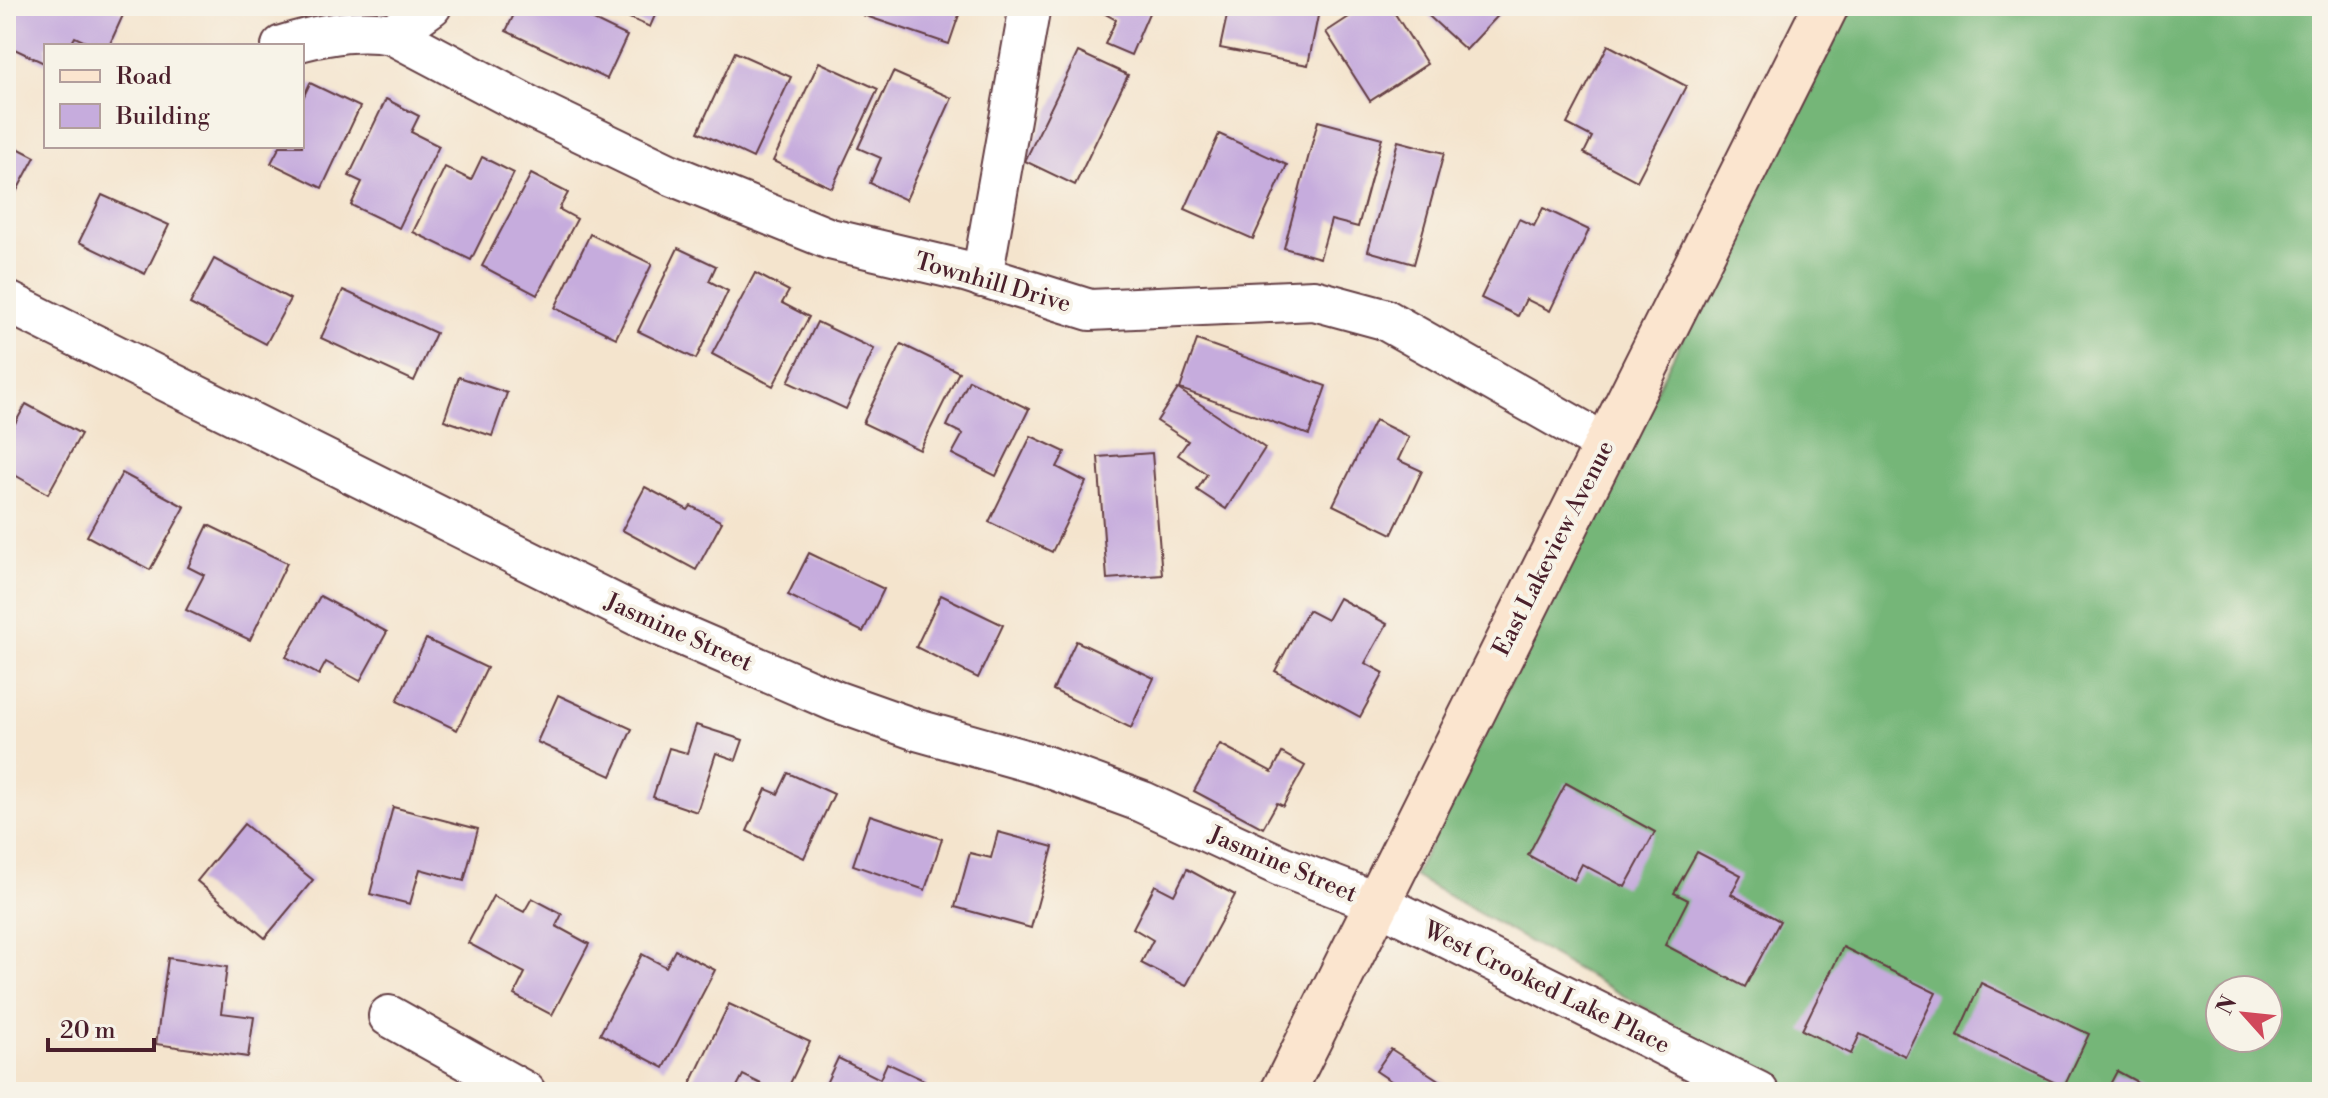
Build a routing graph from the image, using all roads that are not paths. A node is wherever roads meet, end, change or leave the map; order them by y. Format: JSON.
{"nodes":[{"id":1,"x":431,"y":6,"type":"edge"},
{"id":2,"x":1030,"y":6,"type":"edge"},
{"id":3,"x":1826,"y":6,"type":"edge"},
{"id":4,"x":392,"y":34,"type":"junction"},
{"id":5,"x":290,"y":44,"type":"edge"},
{"id":6,"x":982,"y":277,"type":"junction"},
{"id":7,"x":6,"y":301,"type":"edge"},
{"id":8,"x":1605,"y":444,"type":"junction"},
{"id":9,"x":1378,"y":903,"type":"junction"},
{"id":10,"x":389,"y":1016,"type":"dead end"},
{"id":11,"x":525,"y":1092,"type":"edge"},
{"id":12,"x":1283,"y":1092,"type":"edge"},
{"id":13,"x":1758,"y":1092,"type":"edge"}],
"edges":[{"from":1,"to":4,"type":"street"},
{"from":2,"to":6,"type":"street"},
{"from":3,"to":8,"type":"street","name":"East Lakeview Avenue"},
{"from":4,"to":5,"type":"street"},
{"from":4,"to":6,"type":"street","name":"Townhill Drive"},
{"from":6,"to":8,"type":"street","name":"Townhill Drive"},
{"from":7,"to":9,"type":"street","name":"Jasmine Street"},
{"from":8,"to":9,"type":"street","name":"East Lakeview Avenue"},
{"from":9,"to":12,"type":"street","name":"East Lakeview Avenue"},
{"from":9,"to":13,"type":"street","name":"West Crooked Lake Place"},
{"from":10,"to":11,"type":"street"}]}
